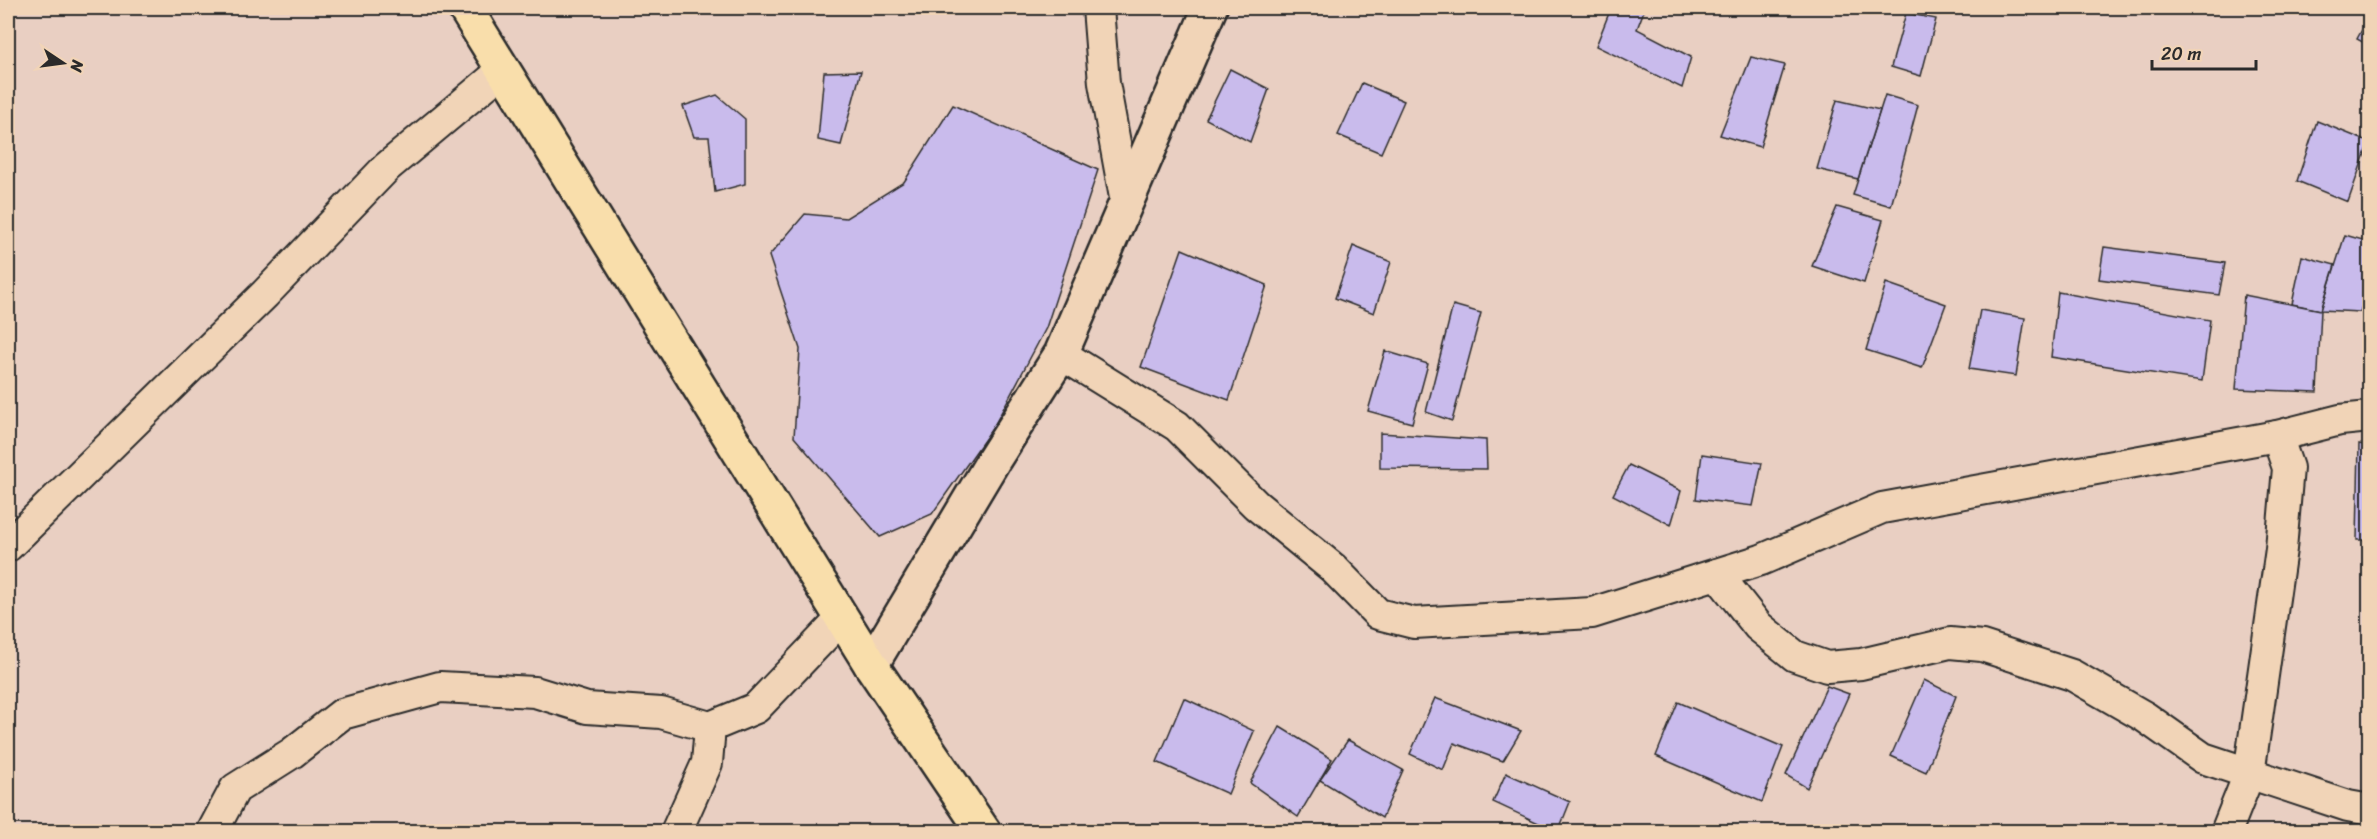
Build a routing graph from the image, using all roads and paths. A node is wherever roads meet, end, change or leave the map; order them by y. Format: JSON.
{"nodes":[{"id":1,"x":465,"y":8,"type":"edge"},
{"id":2,"x":1098,"y":8,"type":"edge"},
{"id":3,"x":1210,"y":8,"type":"edge"},
{"id":4,"x":503,"y":70,"type":"junction"},
{"id":5,"x":1126,"y":203,"type":"junction"},
{"id":6,"x":1061,"y":354,"type":"junction"},
{"id":7,"x":2370,"y":417,"type":"edge"},
{"id":8,"x":2277,"y":436,"type":"junction"},
{"id":9,"x":8,"y":546,"type":"edge"},
{"id":10,"x":1716,"y":574,"type":"junction"},
{"id":11,"x":842,"y":618,"type":"junction"},
{"id":12,"x":871,"y":665,"type":"junction"},
{"id":13,"x":710,"y":728,"type":"junction"},
{"id":14,"x":2249,"y":774,"type":"junction"},
{"id":15,"x":2370,"y":810,"type":"edge"},
{"id":16,"x":212,"y":831,"type":"edge"},
{"id":17,"x":676,"y":831,"type":"edge"},
{"id":18,"x":984,"y":831,"type":"edge"},
{"id":19,"x":2226,"y":831,"type":"edge"}],
"edges":[{"from":1,"to":4,"type":"main road"},
{"from":2,"to":5,"type":"street"},
{"from":3,"to":5,"type":"street"},
{"from":4,"to":9,"type":"street"},
{"from":4,"to":11,"type":"main road"},
{"from":5,"to":6,"type":"street"},
{"from":6,"to":10,"type":"street"},
{"from":6,"to":12,"type":"street"},
{"from":7,"to":8,"type":"street"},
{"from":8,"to":10,"type":"street"},
{"from":8,"to":14,"type":"street"},
{"from":10,"to":14,"type":"street"},
{"from":11,"to":12,"type":"main road"},
{"from":11,"to":13,"type":"street"},
{"from":12,"to":18,"type":"main road"},
{"from":13,"to":16,"type":"street"},
{"from":13,"to":17,"type":"street"},
{"from":14,"to":15,"type":"street"},
{"from":14,"to":19,"type":"street"}]}
